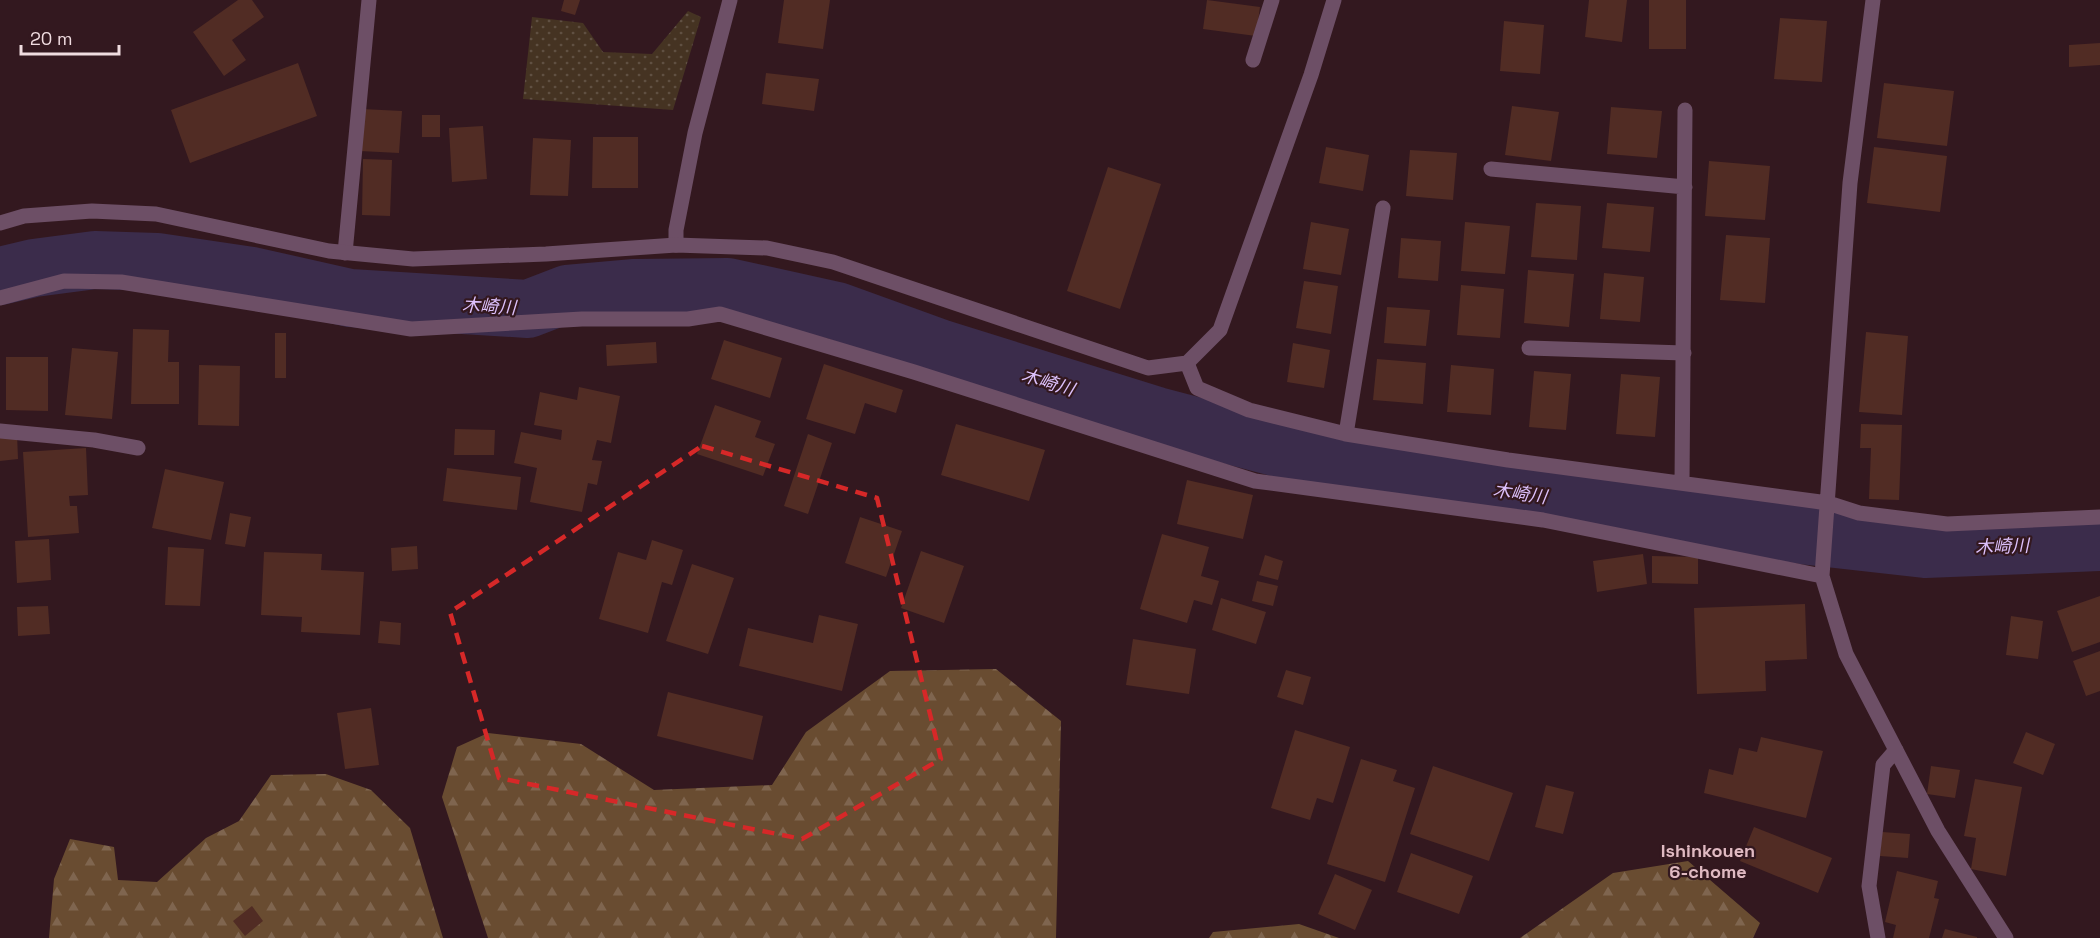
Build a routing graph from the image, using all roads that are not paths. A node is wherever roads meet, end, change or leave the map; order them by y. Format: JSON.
{"nodes":[{"id":1,"x":369,"y":0,"type":"edge"},
{"id":2,"x":730,"y":0,"type":"edge"},
{"id":3,"x":1272,"y":0,"type":"edge"},
{"id":4,"x":1334,"y":0,"type":"edge"},
{"id":5,"x":1873,"y":0,"type":"edge"},
{"id":6,"x":1253,"y":60,"type":"dead end"},
{"id":7,"x":1685,"y":110,"type":"dead end"},
{"id":8,"x":1491,"y":169,"type":"dead end"},
{"id":9,"x":1685,"y":187,"type":"junction"},
{"id":10,"x":1383,"y":208,"type":"dead end"},
{"id":11,"x":0,"y":223,"type":"edge"},
{"id":12,"x":676,"y":244,"type":"junction"},
{"id":13,"x":345,"y":253,"type":"junction"},
{"id":14,"x":0,"y":298,"type":"edge"},
{"id":15,"x":1528,"y":348,"type":"dead end"},
{"id":16,"x":1684,"y":353,"type":"junction"},
{"id":17,"x":1187,"y":363,"type":"junction"},
{"id":18,"x":0,"y":431,"type":"edge"},
{"id":19,"x":1346,"y":434,"type":"junction"},
{"id":20,"x":138,"y":448,"type":"dead end"},
{"id":21,"x":1682,"y":483,"type":"junction"},
{"id":22,"x":1828,"y":503,"type":"junction"},
{"id":23,"x":2100,"y":517,"type":"edge"},
{"id":24,"x":1822,"y":576,"type":"junction"},
{"id":25,"x":1896,"y":750,"type":"junction"},
{"id":26,"x":1878,"y":938,"type":"edge"},
{"id":27,"x":2006,"y":938,"type":"edge"}],
"edges":[{"from":1,"to":13,"type":"street"},
{"from":2,"to":12,"type":"street"},
{"from":3,"to":6,"type":"street"},
{"from":4,"to":17,"type":"street"},
{"from":5,"to":22,"type":"street"},
{"from":7,"to":9,"type":"street"},
{"from":8,"to":9,"type":"street"},
{"from":9,"to":16,"type":"street"},
{"from":10,"to":19,"type":"street"},
{"from":11,"to":13,"type":"street"},
{"from":12,"to":13,"type":"street"},
{"from":12,"to":17,"type":"street"},
{"from":14,"to":24,"type":"street"},
{"from":15,"to":16,"type":"street"},
{"from":16,"to":21,"type":"street"},
{"from":17,"to":19,"type":"street"},
{"from":18,"to":20,"type":"street"},
{"from":19,"to":21,"type":"street"},
{"from":21,"to":22,"type":"street"},
{"from":22,"to":23,"type":"street"},
{"from":22,"to":24,"type":"street"},
{"from":24,"to":25,"type":"street"},
{"from":25,"to":26,"type":"street"},
{"from":25,"to":27,"type":"street"}]}
